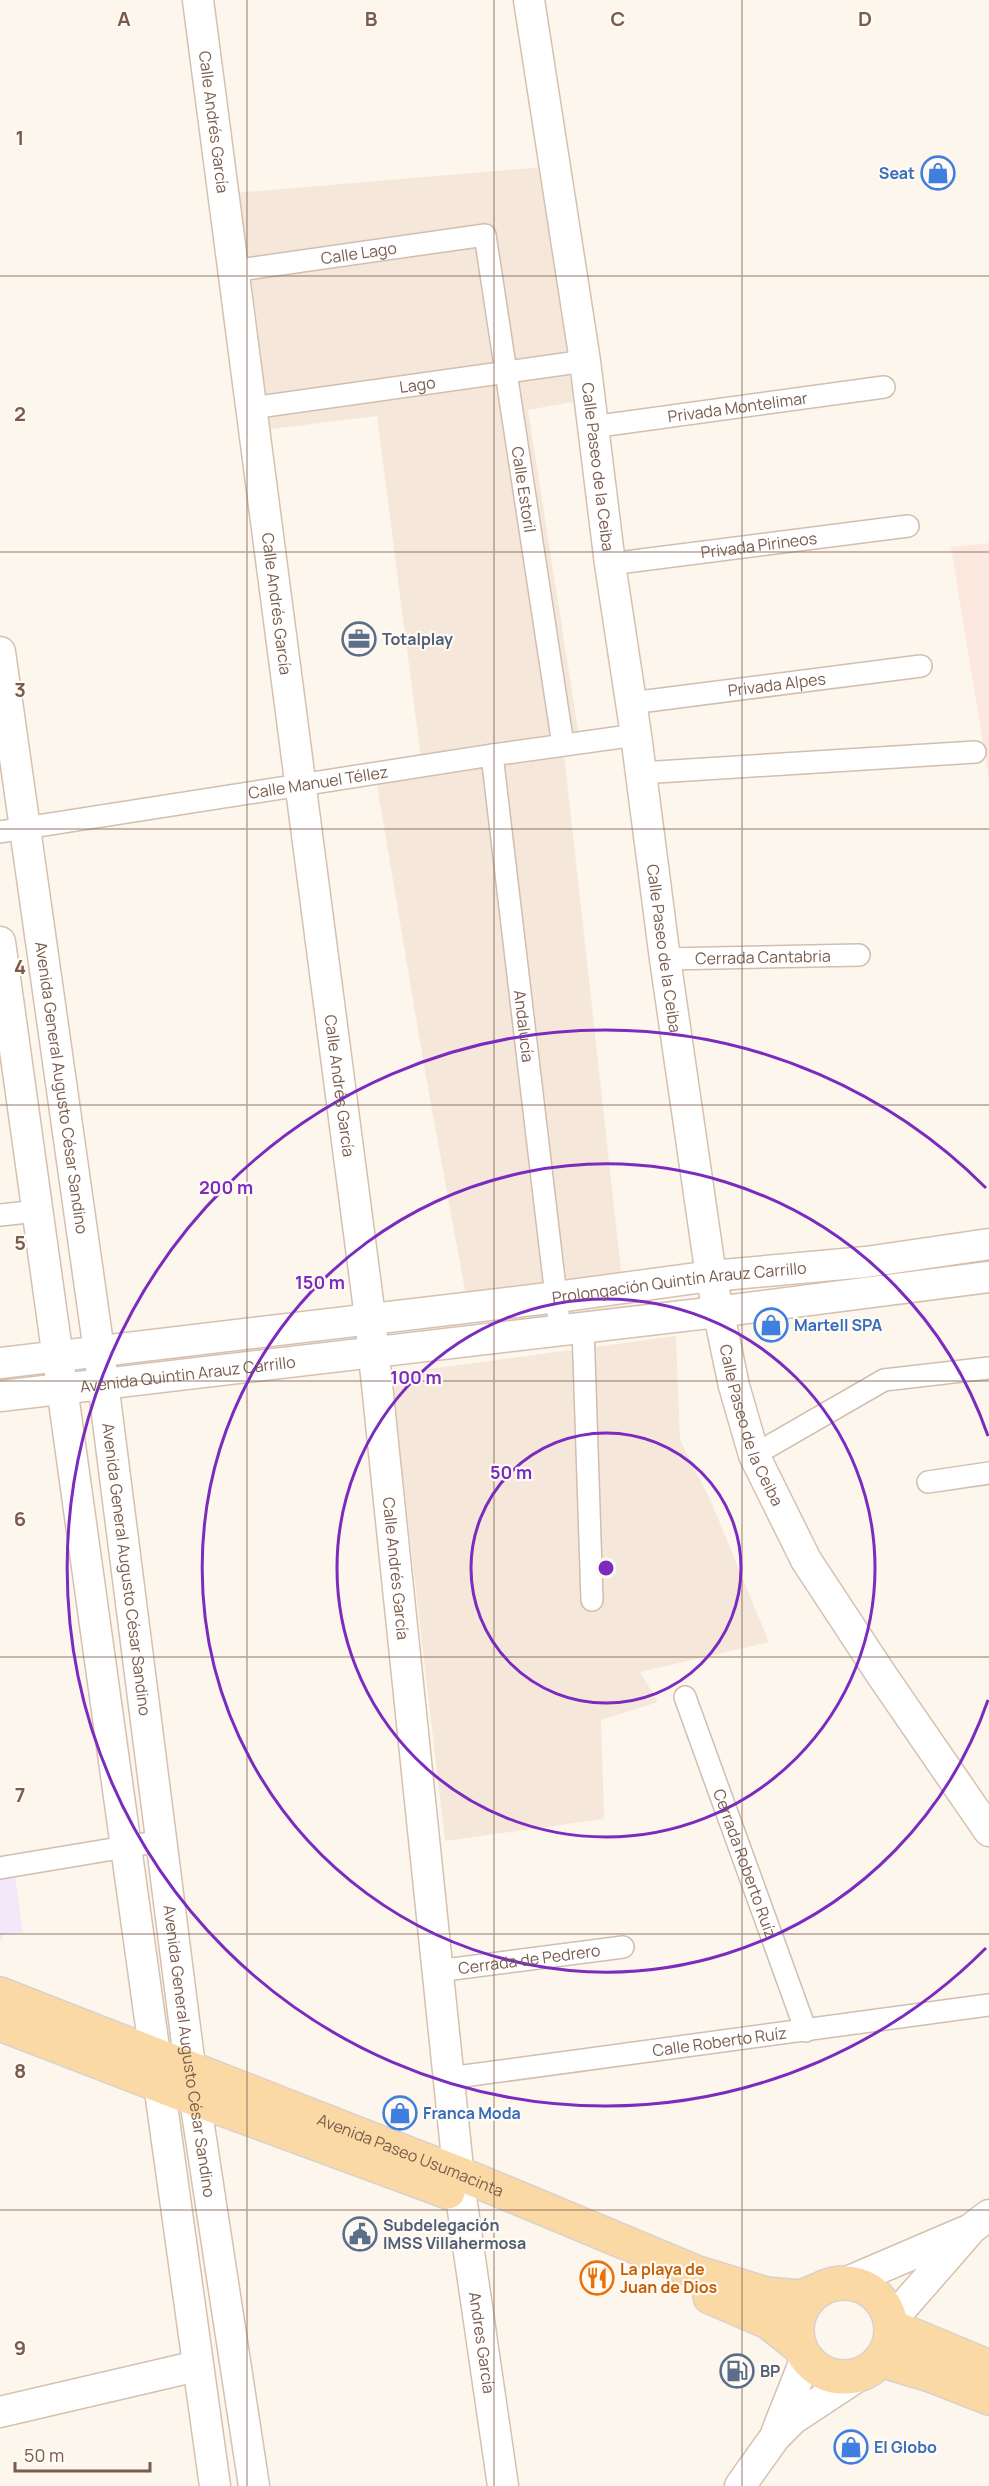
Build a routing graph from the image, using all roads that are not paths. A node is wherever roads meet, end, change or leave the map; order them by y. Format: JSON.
{"nodes":[{"id":1,"x":198,"y":0,"type":"edge"},
{"id":2,"x":529,"y":0,"type":"edge"},
{"id":3,"x":485,"y":235,"type":"joint"},
{"id":4,"x":232,"y":271,"type":"junction"},
{"id":5,"x":585,"y":362,"type":"junction"},
{"id":6,"x":506,"y":372,"type":"junction"},
{"id":7,"x":884,"y":387,"type":"dead end"},
{"id":8,"x":251,"y":408,"type":"junction"},
{"id":9,"x":592,"y":427,"type":"junction"},
{"id":10,"x":908,"y":526,"type":"dead end"},
{"id":11,"x":610,"y":564,"type":"junction"},
{"id":12,"x":0,"y":652,"type":"edge"},
{"id":13,"x":921,"y":666,"type":"dead end"},
{"id":14,"x":631,"y":703,"type":"junction"},
{"id":15,"x":636,"y":735,"type":"junction"},
{"id":16,"x":563,"y":745,"type":"junction"},
{"id":17,"x":975,"y":752,"type":"dead end"},
{"id":18,"x":492,"y":755,"type":"junction"},
{"id":19,"x":641,"y":773,"type":"junction"},
{"id":20,"x":301,"y":785,"type":"junction"},
{"id":21,"x":12,"y":830,"type":"edge"},
{"id":22,"x":0,"y":942,"type":"edge"},
{"id":23,"x":859,"y":955,"type":"dead end"},
{"id":24,"x":665,"y":959,"type":"junction"},
{"id":25,"x":37,"y":1211,"type":"junction"},
{"id":26,"x":0,"y":1215,"type":"edge"},
{"id":27,"x":989,"y":1245,"type":"edge"},
{"id":28,"x":711,"y":1276,"type":"junction"},
{"id":29,"x":989,"y":1277,"type":"edge"},
{"id":30,"x":556,"y":1297,"type":"junction"},
{"id":31,"x":717,"y":1312,"type":"junction"},
{"id":32,"x":370,"y":1317,"type":"junction"},
{"id":33,"x":572,"y":1329,"type":"junction"},
{"id":34,"x":99,"y":1351,"type":"junction"},
{"id":35,"x":374,"y":1351,"type":"junction"},
{"id":36,"x":57,"y":1356,"type":"junction"},
{"id":37,"x":0,"y":1363,"type":"edge"},
{"id":38,"x":989,"y":1368,"type":"edge"},
{"id":39,"x":103,"y":1384,"type":"junction"},
{"id":40,"x":61,"y":1389,"type":"junction"},
{"id":41,"x":0,"y":1396,"type":"edge"},
{"id":42,"x":754,"y":1455,"type":"junction"},
{"id":43,"x":989,"y":1473,"type":"edge"},
{"id":44,"x":928,"y":1482,"type":"dead end"},
{"id":45,"x":592,"y":1600,"type":"dead end"},
{"id":46,"x":685,"y":1696,"type":"dead end"},
{"id":47,"x":989,"y":1831,"type":"edge"},
{"id":48,"x":161,"y":1841,"type":"junction"},
{"id":49,"x":127,"y":1847,"type":"junction"},
{"id":50,"x":0,"y":1868,"type":"edge"},
{"id":51,"x":622,"y":1947,"type":"dead end"},
{"id":52,"x":437,"y":1971,"type":"junction"},
{"id":53,"x":989,"y":2005,"type":"edge"},
{"id":54,"x":1,"y":2017,"type":"edge"},
{"id":55,"x":806,"y":2031,"type":"junction"},
{"id":56,"x":190,"y":2067,"type":"junction"},
{"id":57,"x":157,"y":2069,"type":"junction"},
{"id":58,"x":449,"y":2078,"type":"junction"},
{"id":59,"x":195,"y":2099,"type":"junction"},
{"id":60,"x":460,"y":2185,"type":"junction"},
{"id":61,"x":980,"y":2221,"type":"edge"},
{"id":62,"x":834,"y":2286,"type":"junction"},
{"id":63,"x":891,"y":2324,"type":"junction"},
{"id":64,"x":803,"y":2352,"type":"junction"},
{"id":65,"x":197,"y":2366,"type":"junction"},
{"id":66,"x":871,"y":2367,"type":"junction"},
{"id":67,"x":989,"y":2367,"type":"edge"},
{"id":68,"x":989,"y":2398,"type":"edge"},
{"id":69,"x":0,"y":2412,"type":"edge"},
{"id":70,"x":775,"y":2437,"type":"junction"},
{"id":71,"x":215,"y":2486,"type":"edge"},
{"id":72,"x":254,"y":2486,"type":"edge"},
{"id":73,"x":503,"y":2486,"type":"edge"},
{"id":74,"x":740,"y":2486,"type":"edge"}],
"edges":[{"from":1,"to":4,"type":"street","name":"Calle Andrés García"},
{"from":2,"to":5,"type":"street","name":"Calle Paseo de la Ceiba"},
{"from":3,"to":4,"type":"street","name":"Calle Lago"},
{"from":3,"to":6,"type":"street","name":"Calle Estoril"},
{"from":4,"to":8,"type":"street","name":"Calle Andrés García"},
{"from":5,"to":6,"type":"street","name":"Lago"},
{"from":5,"to":9,"type":"street","name":"Calle Paseo de la Ceiba"},
{"from":6,"to":8,"type":"street","name":"Lago"},
{"from":6,"to":16,"type":"street","name":"Calle Estoril"},
{"from":7,"to":9,"type":"street","name":"Privada Montelimar"},
{"from":8,"to":20,"type":"street","name":"Calle Andrés García"},
{"from":9,"to":11,"type":"street","name":"Calle Paseo de la Ceiba"},
{"from":10,"to":11,"type":"street","name":"Privada Pirineos"},
{"from":11,"to":14,"type":"street","name":"Calle Paseo de la Ceiba"},
{"from":12,"to":21,"type":"street","name":"Avenida General Augusto César Sandino"},
{"from":13,"to":14,"type":"street","name":"Privada Alpes"},
{"from":14,"to":15,"type":"street","name":"Calle Paseo de la Ceiba"},
{"from":15,"to":16,"type":"street","name":"Calle Manuel Téllez"},
{"from":15,"to":19,"type":"street","name":"Calle Paseo de la Ceiba"},
{"from":16,"to":18,"type":"street","name":"Calle Manuel Téllez"},
{"from":17,"to":19,"type":"street"},
{"from":18,"to":20,"type":"street","name":"Calle Manuel Téllez"},
{"from":18,"to":30,"type":"street","name":"Andalucía"},
{"from":19,"to":24,"type":"street","name":"Calle Paseo de la Ceiba"},
{"from":20,"to":21,"type":"street","name":"Calle Manuel Téllez"},
{"from":20,"to":32,"type":"street","name":"Calle Andrés García"},
{"from":21,"to":34,"type":"street","name":"Avenida General Augusto César Sandino"},
{"from":22,"to":25,"type":"street","name":"Avenida General Augusto César Sandino"},
{"from":23,"to":24,"type":"street","name":"Cerrada Cantabria"},
{"from":24,"to":28,"type":"street","name":"Calle Paseo de la Ceiba"},
{"from":25,"to":26,"type":"street"},
{"from":25,"to":36,"type":"street","name":"Avenida General Augusto César Sandino"},
{"from":27,"to":28,"type":"street","name":"Prolongación Quintín Arauz Carrillo"},
{"from":28,"to":30,"type":"street","name":"Prolongación Quintín Arauz Carrillo"},
{"from":28,"to":31,"type":"street","name":"Calle Paseo de la Ceiba"},
{"from":29,"to":31,"type":"street","name":"Prolongación Quintín Arauz Carrillo"},
{"from":30,"to":32,"type":"street","name":"Prolongación Quintín Arauz Carrillo"},
{"from":30,"to":33,"type":"street","name":"Andalucía"},
{"from":31,"to":33,"type":"street","name":"Prolongación Quintín Arauz Carrillo"},
{"from":31,"to":42,"type":"street","name":"Calle Paseo de la Ceiba"},
{"from":32,"to":34,"type":"street","name":"Prolongación Quintín Arauz Carrillo"},
{"from":32,"to":35,"type":"street","name":"Calle Andrés García"},
{"from":33,"to":35,"type":"street","name":"Prolongación Quintín Arauz Carrillo"},
{"from":33,"to":45,"type":"street","name":"Andalucía"},
{"from":34,"to":36,"type":"street","name":"Avenida Quintin Arauz Carrillo"},
{"from":34,"to":39,"type":"street","name":"Avenida General Augusto César Sandino"},
{"from":35,"to":39,"type":"street","name":"Avenida Quintin Arauz Carrillo"},
{"from":35,"to":52,"type":"street","name":"Calle Andrés García"},
{"from":36,"to":37,"type":"street","name":"Avenida Quintin Arauz Carrillo"},
{"from":36,"to":40,"type":"street","name":"Avenida General Augusto César Sandino"},
{"from":38,"to":42,"type":"street"},
{"from":39,"to":40,"type":"street","name":"Avenida Quintin Arauz Carrillo"},
{"from":39,"to":48,"type":"street","name":"Avenida General Augusto César Sandino"},
{"from":40,"to":41,"type":"street","name":"Avenida Quintin Arauz Carrillo"},
{"from":40,"to":49,"type":"street","name":"Avenida General Augusto César Sandino"},
{"from":42,"to":47,"type":"street","name":"Calle Paseo de la Ceiba"},
{"from":43,"to":44,"type":"street"},
{"from":46,"to":55,"type":"street","name":"Cerrada Roberto Ruíz"},
{"from":48,"to":49,"type":"street"},
{"from":48,"to":56,"type":"street","name":"Avenida General Augusto César Sandino"},
{"from":49,"to":50,"type":"street"},
{"from":49,"to":57,"type":"street","name":"Avenida General Augusto César Sandino"},
{"from":51,"to":52,"type":"street","name":"Cerrada de Pedrero"},
{"from":52,"to":58,"type":"street","name":"Calle Andrés García"},
{"from":53,"to":55,"type":"street","name":"Calle Roberto Ruíz"},
{"from":54,"to":57,"type":"main road","name":"Avenida Paseo Usumacinta"},
{"from":55,"to":58,"type":"street","name":"Calle Roberto Ruíz"},
{"from":56,"to":57,"type":"main road","name":"Avenida Paseo Usumacinta"},
{"from":56,"to":59,"type":"street","name":"Avenida General Augusto César Sandino"},
{"from":56,"to":60,"type":"main road","name":"Avenida Paseo Usumacinta"},
{"from":57,"to":59,"type":"main road","name":"Avenida Paseo Usumacinta"},
{"from":57,"to":65,"type":"street","name":"Avenida General Augusto César Sandino"},
{"from":58,"to":60,"type":"street","name":"Calle Andrés García"},
{"from":59,"to":60,"type":"main road","name":"Avenida Paseo Usumacinta"},
{"from":59,"to":72,"type":"street","name":"Avenida General Augusto César Sandino"},
{"from":60,"to":62,"type":"main road","name":"Avenida Paseo Usumacinta"},
{"from":60,"to":64,"type":"main road","name":"Avenida Paseo Usumacinta"},
{"from":60,"to":73,"type":"street","name":"Andres García"},
{"from":61,"to":62,"type":"street"},
{"from":61,"to":63,"type":"street"},
{"from":62,"to":63,"type":"main road"},
{"from":62,"to":64,"type":"main road"},
{"from":63,"to":66,"type":"main road"},
{"from":63,"to":67,"type":"main road"},
{"from":64,"to":66,"type":"main road","name":"Avenida Paseo Usumacinta"},
{"from":64,"to":70,"type":"street"},
{"from":65,"to":69,"type":"street"},
{"from":65,"to":71,"type":"street","name":"Avenida General Augusto César Sandino"},
{"from":66,"to":68,"type":"main road","name":"Avenida Paseo Usumacinta"},
{"from":66,"to":70,"type":"street"},
{"from":70,"to":74,"type":"street"}]}
